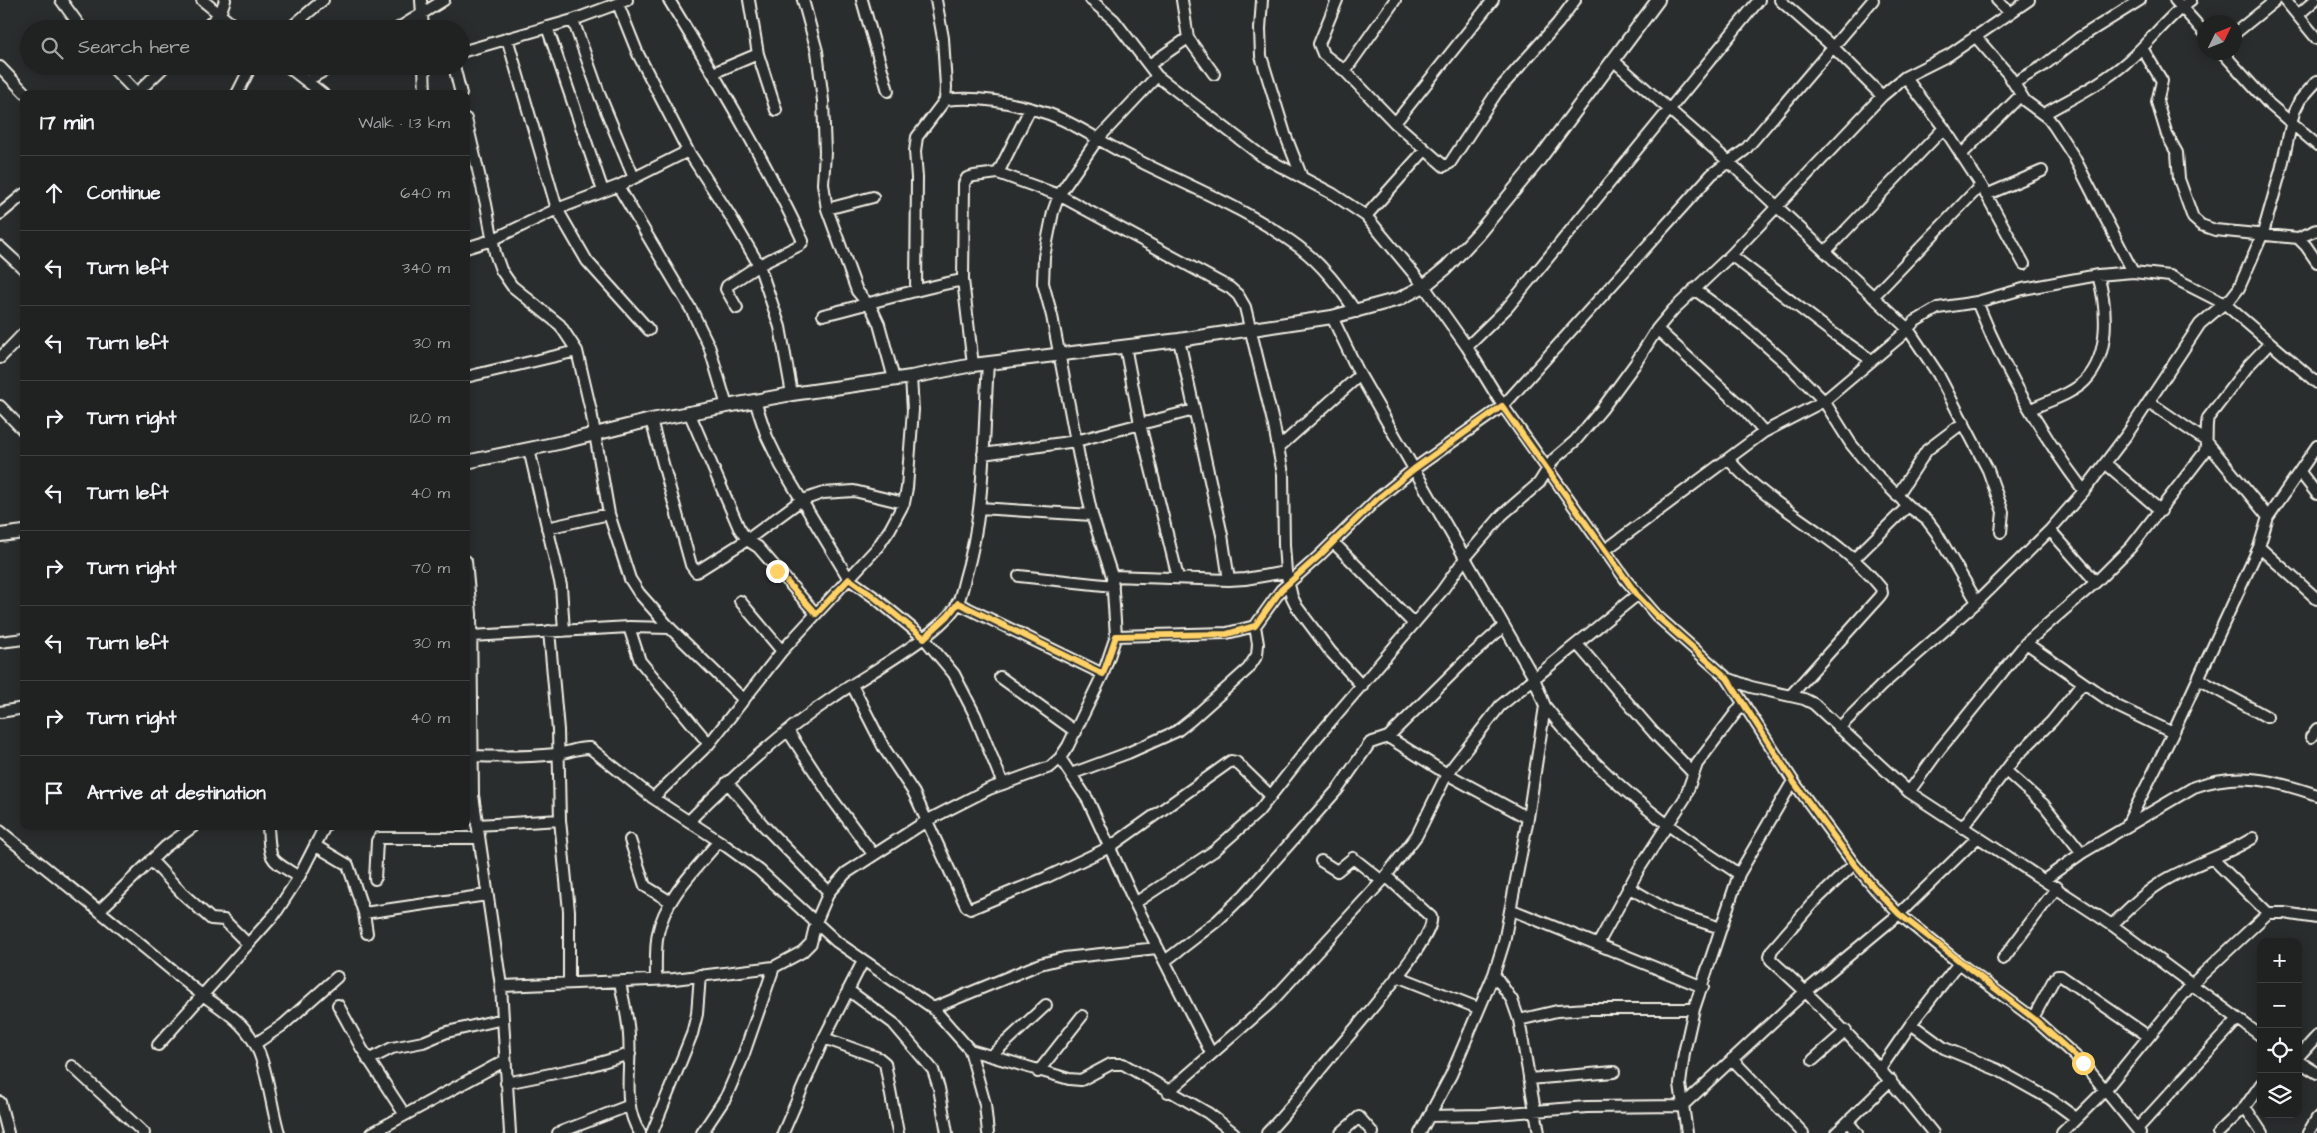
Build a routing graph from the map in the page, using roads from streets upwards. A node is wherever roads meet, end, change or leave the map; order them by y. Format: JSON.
{"nodes":[{"id":1,"x":61,"y":0,"type":"edge"},
{"id":2,"x":202,"y":0,"type":"edge"},
{"id":3,"x":225,"y":0,"type":"edge"},
{"id":4,"x":323,"y":0,"type":"edge"},
{"id":5,"x":422,"y":0,"type":"edge"},
{"id":6,"x":444,"y":0,"type":"edge"},
{"id":7,"x":669,"y":0,"type":"edge"},
{"id":8,"x":749,"y":0,"type":"edge"},
{"id":9,"x":803,"y":0,"type":"edge"},
{"id":10,"x":862,"y":0,"type":"edge"},
{"id":11,"x":936,"y":0,"type":"edge"},
{"id":12,"x":1091,"y":0,"type":"edge"},
{"id":13,"x":1182,"y":0,"type":"edge"},
{"id":14,"x":1262,"y":0,"type":"edge"},
{"id":15,"x":1337,"y":0,"type":"edge"},
{"id":16,"x":1395,"y":0,"type":"edge"},
{"id":17,"x":1493,"y":0,"type":"edge"},
{"id":18,"x":1575,"y":0,"type":"edge"},
{"id":19,"x":1658,"y":0,"type":"edge"},
{"id":20,"x":1759,"y":0,"type":"edge"},
{"id":21,"x":1780,"y":0,"type":"edge"},
{"id":22,"x":1873,"y":0,"type":"edge"},
{"id":23,"x":1997,"y":0,"type":"edge"},
{"id":24,"x":2029,"y":0,"type":"edge"},
{"id":25,"x":2140,"y":0,"type":"edge"},
{"id":26,"x":2191,"y":0,"type":"edge"},
{"id":27,"x":2276,"y":0,"type":"edge"},
{"id":28,"x":2285,"y":0,"type":"edge"},
{"id":29,"x":2315,"y":0,"type":"edge"},
{"id":30,"x":622,"y":2,"type":"edge"},
{"id":31,"x":2178,"y":3,"type":"edge"},
{"id":32,"x":422,"y":12,"type":"junction"},
{"id":33,"x":2009,"y":12,"type":"junction"},
{"id":34,"x":220,"y":14,"type":"junction"},
{"id":35,"x":2298,"y":15,"type":"junction"},
{"id":36,"x":75,"y":20,"type":"edge"},
{"id":37,"x":214,"y":20,"type":"edge"},
{"id":38,"x":227,"y":20,"type":"edge"},
{"id":39,"x":300,"y":20,"type":"edge"},
{"id":40,"x":410,"y":20,"type":"edge"},
{"id":41,"x":422,"y":20,"type":"edge"},
{"id":42,"x":573,"y":20,"type":"junction"},
{"id":43,"x":2197,"y":24,"type":"edge"},
{"id":44,"x":547,"y":27,"type":"junction"},
{"id":45,"x":2242,"y":28,"type":"edge"},
{"id":46,"x":1975,"y":36,"type":"junction"},
{"id":47,"x":507,"y":38,"type":"junction"},
{"id":48,"x":1188,"y":38,"type":"junction"},
{"id":49,"x":2317,"y":39,"type":"edge"},
{"id":50,"x":1832,"y":47,"type":"junction"},
{"id":51,"x":2142,"y":48,"type":"junction"},
{"id":52,"x":470,"y":49,"type":"edge"},
{"id":53,"x":758,"y":54,"type":"junction"},
{"id":54,"x":2229,"y":60,"type":"edge"},
{"id":55,"x":1614,"y":61,"type":"junction"},
{"id":56,"x":1149,"y":65,"type":"junction"},
{"id":57,"x":0,"y":67,"type":"edge"},
{"id":58,"x":1345,"y":71,"type":"junction"},
{"id":59,"x":713,"y":73,"type":"junction"},
{"id":60,"x":1214,"y":74,"type":"dead end"},
{"id":61,"x":119,"y":75,"type":"edge"},
{"id":62,"x":156,"y":75,"type":"edge"},
{"id":63,"x":246,"y":75,"type":"edge"},
{"id":64,"x":298,"y":75,"type":"edge"},
{"id":65,"x":317,"y":75,"type":"edge"},
{"id":66,"x":424,"y":75,"type":"edge"},
{"id":67,"x":456,"y":75,"type":"edge"},
{"id":68,"x":1158,"y":76,"type":"junction"},
{"id":69,"x":1905,"y":77,"type":"junction"},
{"id":70,"x":2317,"y":80,"type":"edge"},
{"id":71,"x":306,"y":81,"type":"junction"},
{"id":72,"x":2014,"y":83,"type":"junction"},
{"id":73,"x":22,"y":90,"type":"edge"},
{"id":74,"x":133,"y":90,"type":"edge"},
{"id":75,"x":141,"y":90,"type":"edge"},
{"id":76,"x":239,"y":90,"type":"edge"},
{"id":77,"x":318,"y":90,"type":"edge"},
{"id":78,"x":425,"y":90,"type":"edge"},
{"id":79,"x":459,"y":90,"type":"edge"},
{"id":80,"x":888,"y":91,"type":"dead end"},
{"id":81,"x":2021,"y":95,"type":"junction"},
{"id":82,"x":1882,"y":96,"type":"junction"},
{"id":83,"x":945,"y":100,"type":"junction"},
{"id":84,"x":1030,"y":109,"type":"junction"},
{"id":85,"x":776,"y":110,"type":"dead end"},
{"id":86,"x":1669,"y":110,"type":"junction"},
{"id":87,"x":2044,"y":114,"type":"junction"},
{"id":88,"x":1395,"y":123,"type":"junction"},
{"id":89,"x":2291,"y":125,"type":"junction"},
{"id":90,"x":1944,"y":128,"type":"junction"},
{"id":91,"x":470,"y":136,"type":"edge"},
{"id":92,"x":1097,"y":140,"type":"junction"},
{"id":93,"x":2317,"y":145,"type":"edge"},
{"id":94,"x":1425,"y":150,"type":"junction"},
{"id":95,"x":688,"y":151,"type":"junction"},
{"id":96,"x":1961,"y":155,"type":"junction"},
{"id":97,"x":1729,"y":162,"type":"junction"},
{"id":98,"x":2042,"y":171,"type":"dead end"},
{"id":99,"x":998,"y":173,"type":"junction"},
{"id":100,"x":1301,"y":175,"type":"junction"},
{"id":101,"x":634,"y":178,"type":"junction"},
{"id":102,"x":618,"y":186,"type":"junction"},
{"id":103,"x":1983,"y":190,"type":"junction"},
{"id":104,"x":603,"y":191,"type":"junction"},
{"id":105,"x":873,"y":196,"type":"dead end"},
{"id":106,"x":1059,"y":196,"type":"junction"},
{"id":107,"x":20,"y":197,"type":"edge"},
{"id":108,"x":1776,"y":207,"type":"junction"},
{"id":109,"x":557,"y":209,"type":"junction"},
{"id":110,"x":827,"y":209,"type":"junction"},
{"id":111,"x":0,"y":214,"type":"edge"},
{"id":112,"x":1366,"y":216,"type":"junction"},
{"id":113,"x":2317,"y":230,"type":"edge"},
{"id":114,"x":2263,"y":233,"type":"junction"},
{"id":115,"x":2298,"y":238,"type":"junction"},
{"id":116,"x":492,"y":240,"type":"junction"},
{"id":117,"x":0,"y":247,"type":"edge"},
{"id":118,"x":470,"y":247,"type":"edge"},
{"id":119,"x":1825,"y":252,"type":"junction"},
{"id":120,"x":1730,"y":255,"type":"junction"},
{"id":121,"x":2317,"y":262,"type":"edge"},
{"id":122,"x":2024,"y":264,"type":"dead end"},
{"id":123,"x":20,"y":265,"type":"edge"},
{"id":124,"x":759,"y":265,"type":"junction"},
{"id":125,"x":2133,"y":272,"type":"junction"},
{"id":126,"x":2098,"y":275,"type":"junction"},
{"id":127,"x":963,"y":280,"type":"junction"},
{"id":128,"x":1424,"y":286,"type":"junction"},
{"id":129,"x":1694,"y":289,"type":"junction"},
{"id":130,"x":916,"y":290,"type":"junction"},
{"id":131,"x":1873,"y":297,"type":"junction"},
{"id":132,"x":1976,"y":302,"type":"junction"},
{"id":133,"x":2225,"y":304,"type":"junction"},
{"id":134,"x":869,"y":305,"type":"junction"},
{"id":135,"x":737,"y":308,"type":"dead end"},
{"id":136,"x":1356,"y":312,"type":"junction"},
{"id":137,"x":823,"y":315,"type":"dead end"},
{"id":138,"x":1332,"y":317,"type":"junction"},
{"id":139,"x":1251,"y":328,"type":"junction"},
{"id":140,"x":1657,"y":329,"type":"junction"},
{"id":141,"x":1908,"y":329,"type":"junction"},
{"id":142,"x":648,"y":330,"type":"dead end"},
{"id":143,"x":20,"y":337,"type":"edge"},
{"id":144,"x":1179,"y":340,"type":"junction"},
{"id":145,"x":2269,"y":344,"type":"junction"},
{"id":146,"x":1125,"y":346,"type":"junction"},
{"id":147,"x":1467,"y":347,"type":"junction"},
{"id":148,"x":577,"y":351,"type":"junction"},
{"id":149,"x":1060,"y":355,"type":"junction"},
{"id":150,"x":0,"y":358,"type":"edge"},
{"id":151,"x":1871,"y":360,"type":"junction"},
{"id":152,"x":988,"y":364,"type":"junction"},
{"id":153,"x":973,"y":365,"type":"junction"},
{"id":154,"x":1360,"y":375,"type":"junction"},
{"id":155,"x":470,"y":376,"type":"edge"},
{"id":156,"x":911,"y":376,"type":"junction"},
{"id":157,"x":894,"y":379,"type":"junction"},
{"id":158,"x":2317,"y":383,"type":"edge"},
{"id":159,"x":792,"y":394,"type":"junction"},
{"id":160,"x":755,"y":401,"type":"junction"},
{"id":161,"x":1824,"y":401,"type":"junction"},
{"id":162,"x":2149,"y":402,"type":"junction"},
{"id":163,"x":0,"y":406,"type":"edge"},
{"id":164,"x":726,"y":406,"type":"junction"},
{"id":165,"x":1502,"y":406,"type":"junction"},
{"id":166,"x":1194,"y":410,"type":"junction"},
{"id":167,"x":2031,"y":410,"type":"junction"},
{"id":168,"x":689,"y":412,"type":"junction"},
{"id":169,"x":651,"y":420,"type":"junction"},
{"id":170,"x":1964,"y":422,"type":"junction"},
{"id":171,"x":1140,"y":424,"type":"junction"},
{"id":172,"x":20,"y":427,"type":"edge"},
{"id":173,"x":1764,"y":432,"type":"junction"},
{"id":174,"x":594,"y":434,"type":"junction"},
{"id":175,"x":1076,"y":440,"type":"junction"},
{"id":176,"x":2206,"y":441,"type":"junction"},
{"id":177,"x":2317,"y":446,"type":"edge"},
{"id":178,"x":1278,"y":448,"type":"junction"},
{"id":179,"x":529,"y":449,"type":"junction"},
{"id":180,"x":983,"y":454,"type":"junction"},
{"id":181,"x":1729,"y":460,"type":"junction"},
{"id":182,"x":470,"y":461,"type":"edge"},
{"id":183,"x":2105,"y":463,"type":"junction"},
{"id":184,"x":1414,"y":469,"type":"junction"},
{"id":185,"x":1547,"y":470,"type":"junction"},
{"id":186,"x":2300,"y":472,"type":"junction"},
{"id":187,"x":2084,"y":491,"type":"junction"},
{"id":188,"x":2317,"y":494,"type":"edge"},
{"id":189,"x":1897,"y":496,"type":"junction"},
{"id":190,"x":800,"y":501,"type":"junction"},
{"id":191,"x":904,"y":503,"type":"junction"},
{"id":192,"x":1908,"y":506,"type":"junction"},
{"id":193,"x":978,"y":508,"type":"junction"},
{"id":194,"x":2161,"y":510,"type":"junction"},
{"id":195,"x":609,"y":514,"type":"junction"},
{"id":196,"x":1092,"y":515,"type":"junction"},
{"id":197,"x":2268,"y":518,"type":"junction"},
{"id":198,"x":547,"y":528,"type":"junction"},
{"id":199,"x":2050,"y":530,"type":"junction"},
{"id":200,"x":20,"y":532,"type":"edge"},
{"id":201,"x":2001,"y":532,"type":"dead end"},
{"id":202,"x":0,"y":535,"type":"edge"},
{"id":203,"x":747,"y":540,"type":"junction"},
{"id":204,"x":1333,"y":542,"type":"junction"},
{"id":205,"x":2259,"y":547,"type":"junction"},
{"id":206,"x":1604,"y":551,"type":"junction"},
{"id":207,"x":1466,"y":557,"type":"junction"},
{"id":208,"x":1854,"y":559,"type":"junction"},
{"id":209,"x":1286,"y":572,"type":"junction"},
{"id":210,"x":1018,"y":576,"type":"dead end"},
{"id":211,"x":1178,"y":578,"type":"junction"},
{"id":212,"x":849,"y":579,"type":"junction"},
{"id":213,"x":1228,"y":580,"type":"junction"},
{"id":214,"x":1112,"y":581,"type":"junction"},
{"id":215,"x":2096,"y":582,"type":"junction"},
{"id":216,"x":1288,"y":583,"type":"junction"},
{"id":217,"x":1637,"y":595,"type":"junction"},
{"id":218,"x":2317,"y":600,"type":"edge"},
{"id":219,"x":740,"y":601,"type":"dead end"},
{"id":220,"x":1977,"y":602,"type":"junction"},
{"id":221,"x":958,"y":603,"type":"junction"},
{"id":222,"x":816,"y":614,"type":"junction"},
{"id":223,"x":1414,"y":624,"type":"junction"},
{"id":224,"x":470,"y":625,"type":"edge"},
{"id":225,"x":1255,"y":626,"type":"junction"},
{"id":226,"x":1504,"y":626,"type":"junction"},
{"id":227,"x":629,"y":627,"type":"junction"},
{"id":228,"x":670,"y":628,"type":"junction"},
{"id":229,"x":549,"y":630,"type":"junction"},
{"id":230,"x":564,"y":631,"type":"junction"},
{"id":231,"x":471,"y":636,"type":"junction"},
{"id":232,"x":1116,"y":636,"type":"junction"},
{"id":233,"x":924,"y":638,"type":"junction"},
{"id":234,"x":20,"y":640,"type":"edge"},
{"id":235,"x":0,"y":642,"type":"edge"},
{"id":236,"x":2026,"y":643,"type":"junction"},
{"id":237,"x":1577,"y":644,"type":"junction"},
{"id":238,"x":782,"y":652,"type":"junction"},
{"id":239,"x":470,"y":654,"type":"edge"},
{"id":240,"x":1103,"y":674,"type":"junction"},
{"id":241,"x":1000,"y":678,"type":"dead end"},
{"id":242,"x":1534,"y":678,"type":"junction"},
{"id":243,"x":1727,"y":678,"type":"junction"},
{"id":244,"x":2198,"y":679,"type":"junction"},
{"id":245,"x":2083,"y":683,"type":"junction"},
{"id":246,"x":852,"y":685,"type":"junction"},
{"id":247,"x":1362,"y":686,"type":"junction"},
{"id":248,"x":1791,"y":695,"type":"junction"},
{"id":249,"x":470,"y":700,"type":"edge"},
{"id":250,"x":744,"y":700,"type":"junction"},
{"id":251,"x":1743,"y":703,"type":"junction"},
{"id":252,"x":1544,"y":706,"type":"junction"},
{"id":253,"x":20,"y":709,"type":"edge"},
{"id":254,"x":0,"y":712,"type":"edge"},
{"id":255,"x":2267,"y":718,"type":"dead end"},
{"id":256,"x":1839,"y":728,"type":"junction"},
{"id":257,"x":788,"y":731,"type":"junction"},
{"id":258,"x":1076,"y":732,"type":"junction"},
{"id":259,"x":2173,"y":733,"type":"junction"},
{"id":260,"x":1388,"y":737,"type":"junction"},
{"id":261,"x":710,"y":744,"type":"junction"},
{"id":262,"x":558,"y":754,"type":"junction"},
{"id":263,"x":472,"y":756,"type":"junction"},
{"id":264,"x":1060,"y":758,"type":"junction"},
{"id":265,"x":2006,"y":771,"type":"junction"},
{"id":266,"x":1693,"y":773,"type":"junction"},
{"id":267,"x":1071,"y":774,"type":"junction"},
{"id":268,"x":1448,"y":774,"type":"junction"},
{"id":269,"x":1793,"y":781,"type":"junction"},
{"id":270,"x":727,"y":782,"type":"junction"},
{"id":271,"x":1004,"y":784,"type":"junction"},
{"id":272,"x":1909,"y":792,"type":"junction"},
{"id":273,"x":470,"y":794,"type":"edge"},
{"id":274,"x":2317,"y":794,"type":"edge"},
{"id":275,"x":1271,"y":796,"type":"junction"},
{"id":276,"x":653,"y":798,"type":"junction"},
{"id":277,"x":1528,"y":818,"type":"junction"},
{"id":278,"x":560,"y":820,"type":"junction"},
{"id":279,"x":928,"y":820,"type":"junction"},
{"id":280,"x":689,"y":821,"type":"junction"},
{"id":281,"x":1668,"y":825,"type":"junction"},
{"id":282,"x":477,"y":826,"type":"junction"},
{"id":283,"x":2126,"y":827,"type":"junction"},
{"id":284,"x":1962,"y":828,"type":"junction"},
{"id":285,"x":189,"y":830,"type":"edge"},
{"id":286,"x":268,"y":830,"type":"edge"},
{"id":287,"x":324,"y":830,"type":"edge"},
{"id":288,"x":0,"y":831,"type":"edge"},
{"id":289,"x":479,"y":838,"type":"junction"},
{"id":290,"x":1978,"y":838,"type":"junction"},
{"id":291,"x":2253,"y":838,"type":"dead end"},
{"id":292,"x":630,"y":840,"type":"dead end"},
{"id":293,"x":719,"y":841,"type":"junction"},
{"id":294,"x":316,"y":846,"type":"junction"},
{"id":295,"x":1110,"y":847,"type":"junction"},
{"id":296,"x":2082,"y":853,"type":"junction"},
{"id":297,"x":873,"y":854,"type":"junction"},
{"id":298,"x":2213,"y":859,"type":"junction"},
{"id":299,"x":151,"y":860,"type":"junction"},
{"id":300,"x":1321,"y":861,"type":"dead end"},
{"id":301,"x":1854,"y":864,"type":"junction"},
{"id":302,"x":1739,"y":874,"type":"junction"},
{"id":303,"x":299,"y":878,"type":"junction"},
{"id":304,"x":1384,"y":878,"type":"junction"},
{"id":305,"x":375,"y":879,"type":"dead end"},
{"id":306,"x":2044,"y":880,"type":"junction"},
{"id":307,"x":1628,"y":887,"type":"junction"},
{"id":308,"x":2057,"y":887,"type":"junction"},
{"id":309,"x":829,"y":892,"type":"junction"},
{"id":310,"x":488,"y":895,"type":"junction"},
{"id":311,"x":671,"y":902,"type":"junction"},
{"id":312,"x":1135,"y":903,"type":"junction"},
{"id":313,"x":100,"y":910,"type":"junction"},
{"id":314,"x":1512,"y":910,"type":"junction"},
{"id":315,"x":364,"y":913,"type":"junction"},
{"id":316,"x":2268,"y":913,"type":"junction"},
{"id":317,"x":1899,"y":914,"type":"junction"},
{"id":318,"x":2316,"y":917,"type":"edge"},
{"id":319,"x":816,"y":922,"type":"junction"},
{"id":320,"x":2112,"y":924,"type":"junction"},
{"id":321,"x":1721,"y":928,"type":"junction"},
{"id":322,"x":367,"y":933,"type":"dead end"},
{"id":323,"x":248,"y":944,"type":"junction"},
{"id":324,"x":1598,"y":944,"type":"junction"},
{"id":325,"x":1157,"y":948,"type":"junction"},
{"id":326,"x":2003,"y":959,"type":"dead end"},
{"id":327,"x":863,"y":961,"type":"junction"},
{"id":328,"x":1165,"y":961,"type":"junction"},
{"id":329,"x":1959,"y":963,"type":"junction"},
{"id":330,"x":774,"y":967,"type":"junction"},
{"id":331,"x":1494,"y":974,"type":"junction"},
{"id":332,"x":700,"y":975,"type":"junction"},
{"id":333,"x":1397,"y":976,"type":"junction"},
{"id":334,"x":337,"y":977,"type":"dead end"},
{"id":335,"x":656,"y":980,"type":"junction"},
{"id":336,"x":620,"y":982,"type":"junction"},
{"id":337,"x":569,"y":983,"type":"junction"},
{"id":338,"x":2192,"y":984,"type":"junction"},
{"id":339,"x":501,"y":986,"type":"junction"},
{"id":340,"x":1703,"y":987,"type":"junction"},
{"id":341,"x":848,"y":990,"type":"junction"},
{"id":342,"x":1806,"y":991,"type":"junction"},
{"id":343,"x":202,"y":995,"type":"junction"},
{"id":344,"x":338,"y":1005,"type":"dead end"},
{"id":345,"x":1046,"y":1005,"type":"dead end"},
{"id":346,"x":933,"y":1008,"type":"junction"},
{"id":347,"x":1478,"y":1008,"type":"junction"},
{"id":348,"x":1694,"y":1009,"type":"junction"},
{"id":349,"x":1082,"y":1016,"type":"dead end"},
{"id":350,"x":2033,"y":1018,"type":"junction"},
{"id":351,"x":2238,"y":1019,"type":"junction"},
{"id":352,"x":503,"y":1020,"type":"junction"},
{"id":353,"x":1519,"y":1020,"type":"junction"},
{"id":354,"x":1910,"y":1024,"type":"junction"},
{"id":355,"x":1846,"y":1031,"type":"junction"},
{"id":356,"x":2257,"y":1033,"type":"edge"},
{"id":357,"x":2148,"y":1036,"type":"junction"},
{"id":358,"x":2317,"y":1036,"type":"edge"},
{"id":359,"x":824,"y":1038,"type":"junction"},
{"id":360,"x":255,"y":1044,"type":"junction"},
{"id":361,"x":158,"y":1045,"type":"dead end"},
{"id":362,"x":970,"y":1050,"type":"junction"},
{"id":363,"x":1211,"y":1052,"type":"junction"},
{"id":364,"x":2302,"y":1053,"type":"edge"},
{"id":365,"x":630,"y":1054,"type":"junction"},
{"id":366,"x":991,"y":1056,"type":"junction"},
{"id":367,"x":1732,"y":1059,"type":"junction"},
{"id":368,"x":368,"y":1060,"type":"junction"},
{"id":369,"x":1813,"y":1060,"type":"dead end"},
{"id":370,"x":504,"y":1061,"type":"junction"},
{"id":371,"x":2302,"y":1064,"type":"edge"},
{"id":372,"x":72,"y":1066,"type":"dead end"},
{"id":373,"x":1880,"y":1069,"type":"junction"},
{"id":374,"x":1038,"y":1072,"type":"junction"},
{"id":375,"x":1614,"y":1072,"type":"dead end"},
{"id":376,"x":2317,"y":1073,"type":"edge"},
{"id":377,"x":1529,"y":1079,"type":"junction"},
{"id":378,"x":1891,"y":1080,"type":"junction"},
{"id":379,"x":506,"y":1082,"type":"junction"},
{"id":380,"x":2105,"y":1090,"type":"junction"},
{"id":381,"x":2257,"y":1090,"type":"edge"},
{"id":382,"x":1168,"y":1092,"type":"junction"},
{"id":383,"x":0,"y":1102,"type":"edge"},
{"id":384,"x":628,"y":1106,"type":"junction"},
{"id":385,"x":1682,"y":1106,"type":"junction"},
{"id":386,"x":2245,"y":1107,"type":"junction"},
{"id":387,"x":1536,"y":1109,"type":"junction"},
{"id":388,"x":405,"y":1115,"type":"junction"},
{"id":389,"x":1429,"y":1116,"type":"junction"},
{"id":390,"x":2076,"y":1118,"type":"junction"},
{"id":391,"x":2317,"y":1118,"type":"edge"},
{"id":392,"x":1849,"y":1123,"type":"junction"},
{"id":393,"x":2138,"y":1131,"type":"edge"},
{"id":394,"x":8,"y":1133,"type":"edge"},
{"id":395,"x":144,"y":1133,"type":"edge"},
{"id":396,"x":279,"y":1133,"type":"edge"},
{"id":397,"x":372,"y":1133,"type":"edge"},
{"id":398,"x":510,"y":1133,"type":"edge"},
{"id":399,"x":558,"y":1133,"type":"edge"},
{"id":400,"x":640,"y":1133,"type":"edge"},
{"id":401,"x":652,"y":1133,"type":"edge"},
{"id":402,"x":702,"y":1133,"type":"edge"},
{"id":403,"x":783,"y":1133,"type":"edge"},
{"id":404,"x":898,"y":1133,"type":"edge"},
{"id":405,"x":947,"y":1133,"type":"edge"},
{"id":406,"x":988,"y":1133,"type":"edge"},
{"id":407,"x":1234,"y":1133,"type":"edge"},
{"id":408,"x":1267,"y":1133,"type":"edge"},
{"id":409,"x":1341,"y":1133,"type":"edge"},
{"id":410,"x":1373,"y":1133,"type":"edge"},
{"id":411,"x":1420,"y":1133,"type":"edge"},
{"id":412,"x":1539,"y":1133,"type":"edge"},
{"id":413,"x":1688,"y":1133,"type":"edge"},
{"id":414,"x":1804,"y":1133,"type":"edge"},
{"id":415,"x":1836,"y":1133,"type":"edge"},
{"id":416,"x":1857,"y":1133,"type":"edge"},
{"id":417,"x":1933,"y":1133,"type":"edge"},
{"id":418,"x":2062,"y":1133,"type":"edge"},
{"id":419,"x":2218,"y":1133,"type":"edge"},
{"id":420,"x":2262,"y":1133,"type":"edge"},
{"id":421,"x":2308,"y":1133,"type":"edge"}],
"edges":[{"from":1,"to":36,"type":"street"},
{"from":2,"to":34,"type":"street"},
{"from":3,"to":34,"type":"street"},
{"from":4,"to":39,"type":"street"},
{"from":5,"to":32,"type":"street"},
{"from":6,"to":32,"type":"street"},
{"from":7,"to":59,"type":"street"},
{"from":8,"to":53,"type":"street"},
{"from":9,"to":110,"type":"street"},
{"from":10,"to":80,"type":"street"},
{"from":11,"to":83,"type":"street"},
{"from":12,"to":56,"type":"street"},
{"from":13,"to":48,"type":"street"},
{"from":14,"to":100,"type":"street"},
{"from":15,"to":58,"type":"street"},
{"from":16,"to":58,"type":"street"},
{"from":17,"to":88,"type":"street"},
{"from":18,"to":94,"type":"street"},
{"from":19,"to":55,"type":"street"},
{"from":20,"to":86,"type":"street"},
{"from":21,"to":50,"type":"street"},
{"from":22,"to":50,"type":"street"},
{"from":23,"to":33,"type":"street"},
{"from":24,"to":33,"type":"street"},
{"from":25,"to":72,"type":"street"},
{"from":26,"to":31,"type":"street"},
{"from":27,"to":45,"type":"street"},
{"from":28,"to":35,"type":"street"},
{"from":29,"to":35,"type":"street"},
{"from":30,"to":42,"type":"street"},
{"from":30,"to":95,"type":"street"},
{"from":31,"to":43,"type":"street"},
{"from":31,"to":51,"type":"street"},
{"from":32,"to":40,"type":"street"},
{"from":32,"to":41,"type":"street"},
{"from":33,"to":46,"type":"street"},
{"from":34,"to":37,"type":"street"},
{"from":34,"to":38,"type":"street"},
{"from":35,"to":49,"type":"street"},
{"from":42,"to":44,"type":"street"},
{"from":42,"to":101,"type":"street"},
{"from":44,"to":47,"type":"street"},
{"from":44,"to":104,"type":"street"},
{"from":46,"to":69,"type":"street"},
{"from":46,"to":72,"type":"street"},
{"from":47,"to":52,"type":"street"},
{"from":47,"to":109,"type":"street"},
{"from":48,"to":56,"type":"street"},
{"from":48,"to":60,"type":"street"},
{"from":50,"to":82,"type":"street"},
{"from":50,"to":97,"type":"street"},
{"from":51,"to":87,"type":"street"},
{"from":51,"to":114,"type":"street"},
{"from":53,"to":59,"type":"street"},
{"from":53,"to":85,"type":"street"},
{"from":54,"to":89,"type":"street"},
{"from":55,"to":86,"type":"street"},
{"from":55,"to":128,"type":"street"},
{"from":56,"to":68,"type":"street"},
{"from":57,"to":73,"type":"street"},
{"from":58,"to":88,"type":"street"},
{"from":59,"to":124,"type":"street"},
{"from":61,"to":74,"type":"street"},
{"from":62,"to":75,"type":"street"},
{"from":63,"to":76,"type":"street"},
{"from":64,"to":71,"type":"street"},
{"from":65,"to":71,"type":"street"},
{"from":66,"to":78,"type":"street"},
{"from":67,"to":79,"type":"street"},
{"from":68,"to":92,"type":"street"},
{"from":68,"to":100,"type":"street"},
{"from":69,"to":82,"type":"street"},
{"from":69,"to":90,"type":"street"},
{"from":70,"to":89,"type":"street"},
{"from":71,"to":77,"type":"street"},
{"from":72,"to":81,"type":"street"},
{"from":81,"to":87,"type":"street"},
{"from":81,"to":96,"type":"street"},
{"from":82,"to":108,"type":"street"},
{"from":83,"to":84,"type":"street"},
{"from":83,"to":130,"type":"street"},
{"from":84,"to":92,"type":"street"},
{"from":84,"to":99,"type":"street"},
{"from":86,"to":97,"type":"street"},
{"from":86,"to":147,"type":"street"},
{"from":87,"to":125,"type":"street"},
{"from":88,"to":94,"type":"street"},
{"from":89,"to":93,"type":"street"},
{"from":89,"to":114,"type":"street"},
{"from":90,"to":96,"type":"street"},
{"from":90,"to":119,"type":"street"},
{"from":91,"to":116,"type":"street"},
{"from":92,"to":106,"type":"street"},
{"from":92,"to":136,"type":"street"},
{"from":94,"to":112,"type":"street"},
{"from":95,"to":101,"type":"street"},
{"from":95,"to":124,"type":"street"},
{"from":96,"to":103,"type":"street"},
{"from":97,"to":108,"type":"street"},
{"from":97,"to":165,"type":"street"},
{"from":98,"to":103,"type":"street"},
{"from":99,"to":106,"type":"street"},
{"from":99,"to":127,"type":"street"},
{"from":100,"to":112,"type":"street"},
{"from":101,"to":102,"type":"street"},
{"from":102,"to":104,"type":"street"},
{"from":102,"to":164,"type":"street"},
{"from":103,"to":122,"type":"street"},
{"from":103,"to":131,"type":"street"},
{"from":104,"to":109,"type":"street"},
{"from":105,"to":110,"type":"street"},
{"from":106,"to":139,"type":"street"},
{"from":106,"to":149,"type":"street"},
{"from":107,"to":111,"type":"street"},
{"from":108,"to":119,"type":"street"},
{"from":108,"to":120,"type":"street"},
{"from":109,"to":116,"type":"street"},
{"from":109,"to":142,"type":"street"},
{"from":110,"to":134,"type":"street"},
{"from":112,"to":128,"type":"street"},
{"from":113,"to":115,"type":"street"},
{"from":114,"to":115,"type":"street"},
{"from":114,"to":133,"type":"street"},
{"from":115,"to":121,"type":"street"},
{"from":116,"to":118,"type":"street"},
{"from":116,"to":148,"type":"street"},
{"from":117,"to":123,"type":"street"},
{"from":119,"to":131,"type":"street"},
{"from":120,"to":129,"type":"street"},
{"from":120,"to":151,"type":"street"},
{"from":124,"to":135,"type":"street"},
{"from":124,"to":159,"type":"street"},
{"from":125,"to":126,"type":"street"},
{"from":125,"to":133,"type":"street"},
{"from":126,"to":132,"type":"street"},
{"from":126,"to":167,"type":"street"},
{"from":127,"to":130,"type":"street"},
{"from":127,"to":153,"type":"street"},
{"from":128,"to":136,"type":"street"},
{"from":128,"to":147,"type":"street"},
{"from":129,"to":140,"type":"street"},
{"from":129,"to":161,"type":"street"},
{"from":130,"to":134,"type":"street"},
{"from":131,"to":141,"type":"street"},
{"from":132,"to":141,"type":"street"},
{"from":132,"to":167,"type":"street"},
{"from":133,"to":145,"type":"street"},
{"from":133,"to":162,"type":"street"},
{"from":134,"to":137,"type":"street"},
{"from":134,"to":157,"type":"street"},
{"from":136,"to":138,"type":"street"},
{"from":138,"to":139,"type":"street"},
{"from":138,"to":154,"type":"street"},
{"from":139,"to":144,"type":"street"},
{"from":139,"to":178,"type":"street"},
{"from":140,"to":173,"type":"street"},
{"from":140,"to":185,"type":"street"},
{"from":141,"to":151,"type":"street"},
{"from":141,"to":170,"type":"street"},
{"from":143,"to":150,"type":"street"},
{"from":144,"to":146,"type":"street"},
{"from":144,"to":166,"type":"street"},
{"from":145,"to":158,"type":"street"},
{"from":145,"to":176,"type":"street"},
{"from":146,"to":149,"type":"street"},
{"from":146,"to":171,"type":"street"},
{"from":147,"to":165,"type":"street"},
{"from":148,"to":155,"type":"street"},
{"from":148,"to":174,"type":"street"},
{"from":149,"to":152,"type":"street"},
{"from":149,"to":175,"type":"street"},
{"from":151,"to":161,"type":"street"},
{"from":152,"to":153,"type":"street"},
{"from":152,"to":180,"type":"street"},
{"from":153,"to":156,"type":"street"},
{"from":154,"to":178,"type":"street"},
{"from":154,"to":184,"type":"street"},
{"from":156,"to":157,"type":"street"},
{"from":156,"to":191,"type":"street"},
{"from":157,"to":159,"type":"street"},
{"from":159,"to":160,"type":"street"},
{"from":160,"to":164,"type":"street"},
{"from":160,"to":190,"type":"street"},
{"from":161,"to":173,"type":"street"},
{"from":161,"to":189,"type":"street"},
{"from":162,"to":176,"type":"street"},
{"from":162,"to":183,"type":"street"},
{"from":163,"to":172,"type":"street"},
{"from":164,"to":168,"type":"street"},
{"from":165,"to":184,"type":"street"},
{"from":165,"to":185,"type":"street"},
{"from":166,"to":171,"type":"street"},
{"from":166,"to":213,"type":"street"},
{"from":167,"to":187,"type":"street"},
{"from":168,"to":169,"type":"street"},
{"from":168,"to":203,"type":"street"},
{"from":169,"to":174,"type":"street"},
{"from":169,"to":203,"type":"street"},
{"from":170,"to":189,"type":"street"},
{"from":170,"to":201,"type":"street"},
{"from":171,"to":175,"type":"street"},
{"from":171,"to":211,"type":"street"},
{"from":173,"to":181,"type":"street"},
{"from":174,"to":179,"type":"street"},
{"from":174,"to":195,"type":"street"},
{"from":175,"to":180,"type":"street"},
{"from":175,"to":196,"type":"street"},
{"from":176,"to":194,"type":"street"},
{"from":176,"to":197,"type":"street"},
{"from":177,"to":186,"type":"street"},
{"from":178,"to":209,"type":"street"},
{"from":179,"to":182,"type":"street"},
{"from":179,"to":198,"type":"street"},
{"from":180,"to":193,"type":"street"},
{"from":181,"to":206,"type":"street"},
{"from":181,"to":208,"type":"street"},
{"from":183,"to":187,"type":"street"},
{"from":183,"to":194,"type":"street"},
{"from":184,"to":204,"type":"street"},
{"from":184,"to":207,"type":"street"},
{"from":185,"to":206,"type":"street"},
{"from":185,"to":207,"type":"street"},
{"from":186,"to":188,"type":"street"},
{"from":186,"to":197,"type":"street"},
{"from":187,"to":199,"type":"street"},
{"from":189,"to":192,"type":"street"},
{"from":190,"to":191,"type":"street"},
{"from":190,"to":203,"type":"street"},
{"from":190,"to":212,"type":"street"},
{"from":191,"to":212,"type":"street"},
{"from":192,"to":208,"type":"street"},
{"from":192,"to":220,"type":"street"},
{"from":193,"to":196,"type":"street"},
{"from":193,"to":221,"type":"street"},
{"from":194,"to":215,"type":"street"},
{"from":195,"to":198,"type":"street"},
{"from":195,"to":228,"type":"street"},
{"from":196,"to":214,"type":"street"},
{"from":197,"to":205,"type":"street"},
{"from":198,"to":230,"type":"street"},
{"from":199,"to":215,"type":"street"},
{"from":199,"to":220,"type":"street"},
{"from":200,"to":202,"type":"street"},
{"from":203,"to":222,"type":"street"},
{"from":204,"to":216,"type":"street"},
{"from":204,"to":223,"type":"street"},
{"from":205,"to":218,"type":"street"},
{"from":205,"to":244,"type":"street"},
{"from":206,"to":217,"type":"street"},
{"from":207,"to":223,"type":"street"},
{"from":207,"to":226,"type":"street"},
{"from":208,"to":248,"type":"street"},
{"from":209,"to":213,"type":"street"},
{"from":209,"to":216,"type":"street"},
{"from":210,"to":214,"type":"street"},
{"from":211,"to":213,"type":"street"},
{"from":211,"to":214,"type":"street"},
{"from":212,"to":222,"type":"street"},
{"from":212,"to":233,"type":"street"},
{"from":214,"to":232,"type":"street"},
{"from":215,"to":236,"type":"street"},
{"from":216,"to":225,"type":"street"},
{"from":216,"to":247,"type":"street"},
{"from":217,"to":237,"type":"street"},
{"from":217,"to":243,"type":"street"},
{"from":219,"to":238,"type":"street"},
{"from":220,"to":256,"type":"street"},
{"from":221,"to":233,"type":"street"},
{"from":221,"to":240,"type":"street"},
{"from":222,"to":238,"type":"street"},
{"from":223,"to":247,"type":"street"},
{"from":224,"to":231,"type":"street"},
{"from":225,"to":232,"type":"street"},
{"from":225,"to":267,"type":"street"},
{"from":226,"to":242,"type":"street"},
{"from":226,"to":260,"type":"street"},
{"from":227,"to":228,"type":"street"},
{"from":227,"to":230,"type":"street"},
{"from":227,"to":261,"type":"street"},
{"from":228,"to":250,"type":"street"},
{"from":229,"to":230,"type":"street"},
{"from":229,"to":231,"type":"street"},
{"from":229,"to":262,"type":"street"},
{"from":231,"to":239,"type":"street"},
{"from":232,"to":240,"type":"street"},
{"from":233,"to":246,"type":"street"},
{"from":233,"to":271,"type":"street"},
{"from":234,"to":235,"type":"street"},
{"from":236,"to":245,"type":"street"},
{"from":236,"to":272,"type":"street"},
{"from":237,"to":242,"type":"street"},
{"from":237,"to":266,"type":"street"},
{"from":238,"to":250,"type":"street"},
{"from":240,"to":258,"type":"street"},
{"from":241,"to":258,"type":"street"},
{"from":242,"to":252,"type":"street"},
{"from":242,"to":268,"type":"street"},
{"from":243,"to":248,"type":"street"},
{"from":243,"to":251,"type":"street"},
{"from":244,"to":255,"type":"street"},
{"from":244,"to":259,"type":"street"},
{"from":245,"to":259,"type":"street"},
{"from":245,"to":265,"type":"street"},
{"from":246,"to":257,"type":"street"},
{"from":246,"to":279,"type":"street"},
{"from":247,"to":275,"type":"street"},
{"from":248,"to":256,"type":"street"},
{"from":249,"to":263,"type":"street"},
{"from":250,"to":261,"type":"street"},
{"from":251,"to":266,"type":"street"},
{"from":251,"to":269,"type":"street"},
{"from":252,"to":277,"type":"street"},
{"from":252,"to":281,"type":"street"},
{"from":253,"to":254,"type":"street"},
{"from":256,"to":272,"type":"street"},
{"from":257,"to":270,"type":"street"},
{"from":257,"to":297,"type":"street"},
{"from":258,"to":264,"type":"street"},
{"from":259,"to":283,"type":"street"},
{"from":260,"to":268,"type":"street"},
{"from":260,"to":328,"type":"street"},
{"from":261,"to":276,"type":"street"},
{"from":262,"to":263,"type":"street"},
{"from":262,"to":276,"type":"street"},
{"from":262,"to":278,"type":"street"},
{"from":263,"to":273,"type":"street"},
{"from":264,"to":267,"type":"street"},
{"from":264,"to":271,"type":"street"},
{"from":265,"to":284,"type":"street"},
{"from":265,"to":296,"type":"street"},
{"from":266,"to":281,"type":"street"},
{"from":267,"to":295,"type":"street"},
{"from":268,"to":277,"type":"street"},
{"from":268,"to":304,"type":"street"},
{"from":269,"to":301,"type":"street"},
{"from":269,"to":302,"type":"street"},
{"from":270,"to":280,"type":"street"},
{"from":270,"to":309,"type":"street"},
{"from":271,"to":279,"type":"street"},
{"from":272,"to":284,"type":"street"},
{"from":273,"to":282,"type":"street"},
{"from":274,"to":283,"type":"street"},
{"from":275,"to":295,"type":"street"},
{"from":275,"to":312,"type":"street"},
{"from":276,"to":280,"type":"street"},
{"from":277,"to":314,"type":"street"},
{"from":278,"to":282,"type":"street"},
{"from":278,"to":337,"type":"street"},
{"from":279,"to":295,"type":"street"},
{"from":279,"to":297,"type":"street"},
{"from":280,"to":293,"type":"street"},
{"from":281,"to":302,"type":"street"},
{"from":281,"to":307,"type":"street"},
{"from":282,"to":289,"type":"street"},
{"from":283,"to":296,"type":"street"},
{"from":284,"to":290,"type":"street"},
{"from":285,"to":299,"type":"street"},
{"from":286,"to":303,"type":"street"},
{"from":287,"to":294,"type":"street"},
{"from":288,"to":313,"type":"street"},
{"from":289,"to":305,"type":"street"},
{"from":289,"to":310,"type":"street"},
{"from":290,"to":306,"type":"street"},
{"from":290,"to":317,"type":"street"},
{"from":291,"to":298,"type":"street"},
{"from":292,"to":311,"type":"street"},
{"from":293,"to":311,"type":"street"},
{"from":293,"to":319,"type":"street"},
{"from":294,"to":303,"type":"street"},
{"from":294,"to":315,"type":"street"},
{"from":295,"to":312,"type":"street"},
{"from":296,"to":306,"type":"street"},
{"from":297,"to":309,"type":"street"},
{"from":298,"to":316,"type":"street"},
{"from":298,"to":320,"type":"street"},
{"from":299,"to":313,"type":"street"},
{"from":299,"to":323,"type":"street"},
{"from":300,"to":304,"type":"street"},
{"from":301,"to":317,"type":"street"},
{"from":301,"to":342,"type":"street"},
{"from":302,"to":321,"type":"street"},
{"from":303,"to":323,"type":"street"},
{"from":304,"to":333,"type":"street"},
{"from":304,"to":363,"type":"street"},
{"from":306,"to":308,"type":"street"},
{"from":307,"to":321,"type":"street"},
{"from":307,"to":324,"type":"street"},
{"from":308,"to":320,"type":"street"},
{"from":308,"to":326,"type":"street"},
{"from":309,"to":319,"type":"street"},
{"from":310,"to":315,"type":"street"},
{"from":310,"to":339,"type":"street"},
{"from":311,"to":335,"type":"street"},
{"from":312,"to":325,"type":"street"},
{"from":313,"to":343,"type":"street"},
{"from":314,"to":324,"type":"street"},
{"from":314,"to":331,"type":"street"},
{"from":315,"to":322,"type":"street"},
{"from":316,"to":318,"type":"street"},
{"from":316,"to":338,"type":"street"},
{"from":317,"to":329,"type":"street"},
{"from":317,"to":342,"type":"street"},
{"from":319,"to":327,"type":"street"},
{"from":319,"to":330,"type":"street"},
{"from":320,"to":338,"type":"street"},
{"from":321,"to":340,"type":"street"},
{"from":323,"to":343,"type":"street"},
{"from":324,"to":340,"type":"street"},
{"from":325,"to":328,"type":"street"},
{"from":325,"to":346,"type":"street"},
{"from":327,"to":341,"type":"street"},
{"from":327,"to":346,"type":"street"},
{"from":328,"to":363,"type":"street"},
{"from":329,"to":350,"type":"street"},
{"from":329,"to":354,"type":"street"},
{"from":330,"to":332,"type":"street"},
{"from":330,"to":402,"type":"street"},
{"from":331,"to":347,"type":"street"},
{"from":331,"to":353,"type":"street"},
{"from":332,"to":335,"type":"street"},
{"from":332,"to":401,"type":"street"},
{"from":333,"to":347,"type":"street"},
{"from":333,"to":408,"type":"street"},
{"from":334,"to":360,"type":"street"},
{"from":335,"to":336,"type":"street"},
{"from":336,"to":337,"type":"street"},
{"from":336,"to":365,"type":"street"},
{"from":337,"to":339,"type":"street"},
{"from":338,"to":351,"type":"street"},
{"from":338,"to":357,"type":"street"},
{"from":339,"to":352,"type":"street"},
{"from":340,"to":348,"type":"street"},
{"from":341,"to":359,"type":"street"},
{"from":341,"to":405,"type":"street"},
{"from":342,"to":355,"type":"street"},
{"from":342,"to":367,"type":"street"},
{"from":343,"to":360,"type":"street"},
{"from":343,"to":361,"type":"street"},
{"from":344,"to":368,"type":"street"},
{"from":345,"to":366,"type":"street"},
{"from":346,"to":362,"type":"street"},
{"from":347,"to":389,"type":"street"},
{"from":348,"to":353,"type":"street"},
{"from":348,"to":385,"type":"street"},
{"from":349,"to":374,"type":"street"},
{"from":350,"to":357,"type":"street"},
{"from":350,"to":380,"type":"street"},
{"from":351,"to":356,"type":"street"},
{"from":351,"to":393,"type":"street"},
{"from":352,"to":368,"type":"street"},
{"from":352,"to":370,"type":"street"},
{"from":353,"to":377,"type":"street"},
{"from":354,"to":373,"type":"street"},
{"from":354,"to":390,"type":"street"},
{"from":355,"to":369,"type":"street"},
{"from":355,"to":373,"type":"street"},
{"from":357,"to":380,"type":"street"},
{"from":358,"to":364,"type":"street"},
{"from":359,"to":403,"type":"street"},
{"from":359,"to":404,"type":"street"},
{"from":360,"to":396,"type":"street"},
{"from":362,"to":366,"type":"street"},
{"from":362,"to":406,"type":"street"},
{"from":363,"to":382,"type":"street"},
{"from":365,"to":379,"type":"street"},
{"from":365,"to":384,"type":"street"},
{"from":366,"to":374,"type":"street"},
{"from":367,"to":385,"type":"street"},
{"from":367,"to":414,"type":"street"},
{"from":368,"to":388,"type":"street"},
{"from":370,"to":379,"type":"street"},
{"from":370,"to":388,"type":"street"},
{"from":371,"to":376,"type":"street"},
{"from":372,"to":395,"type":"street"},
{"from":373,"to":378,"type":"street"},
{"from":374,"to":382,"type":"street"},
{"from":375,"to":377,"type":"street"},
{"from":377,"to":387,"type":"street"},
{"from":378,"to":392,"type":"street"},
{"from":378,"to":417,"type":"street"},
{"from":379,"to":398,"type":"street"},
{"from":380,"to":390,"type":"street"},
{"from":380,"to":393,"type":"street"},
{"from":381,"to":386,"type":"street"},
{"from":382,"to":407,"type":"street"},
{"from":383,"to":394,"type":"street"},
{"from":384,"to":399,"type":"street"},
{"from":384,"to":400,"type":"street"},
{"from":385,"to":387,"type":"street"},
{"from":385,"to":413,"type":"street"},
{"from":386,"to":419,"type":"street"},
{"from":386,"to":420,"type":"street"},
{"from":387,"to":389,"type":"street"},
{"from":387,"to":412,"type":"street"},
{"from":388,"to":397,"type":"street"},
{"from":389,"to":411,"type":"street"},
{"from":390,"to":418,"type":"street"},
{"from":391,"to":421,"type":"street"},
{"from":392,"to":415,"type":"street"},
{"from":392,"to":416,"type":"street"},
{"from":409,"to":410,"type":"street"}]}
